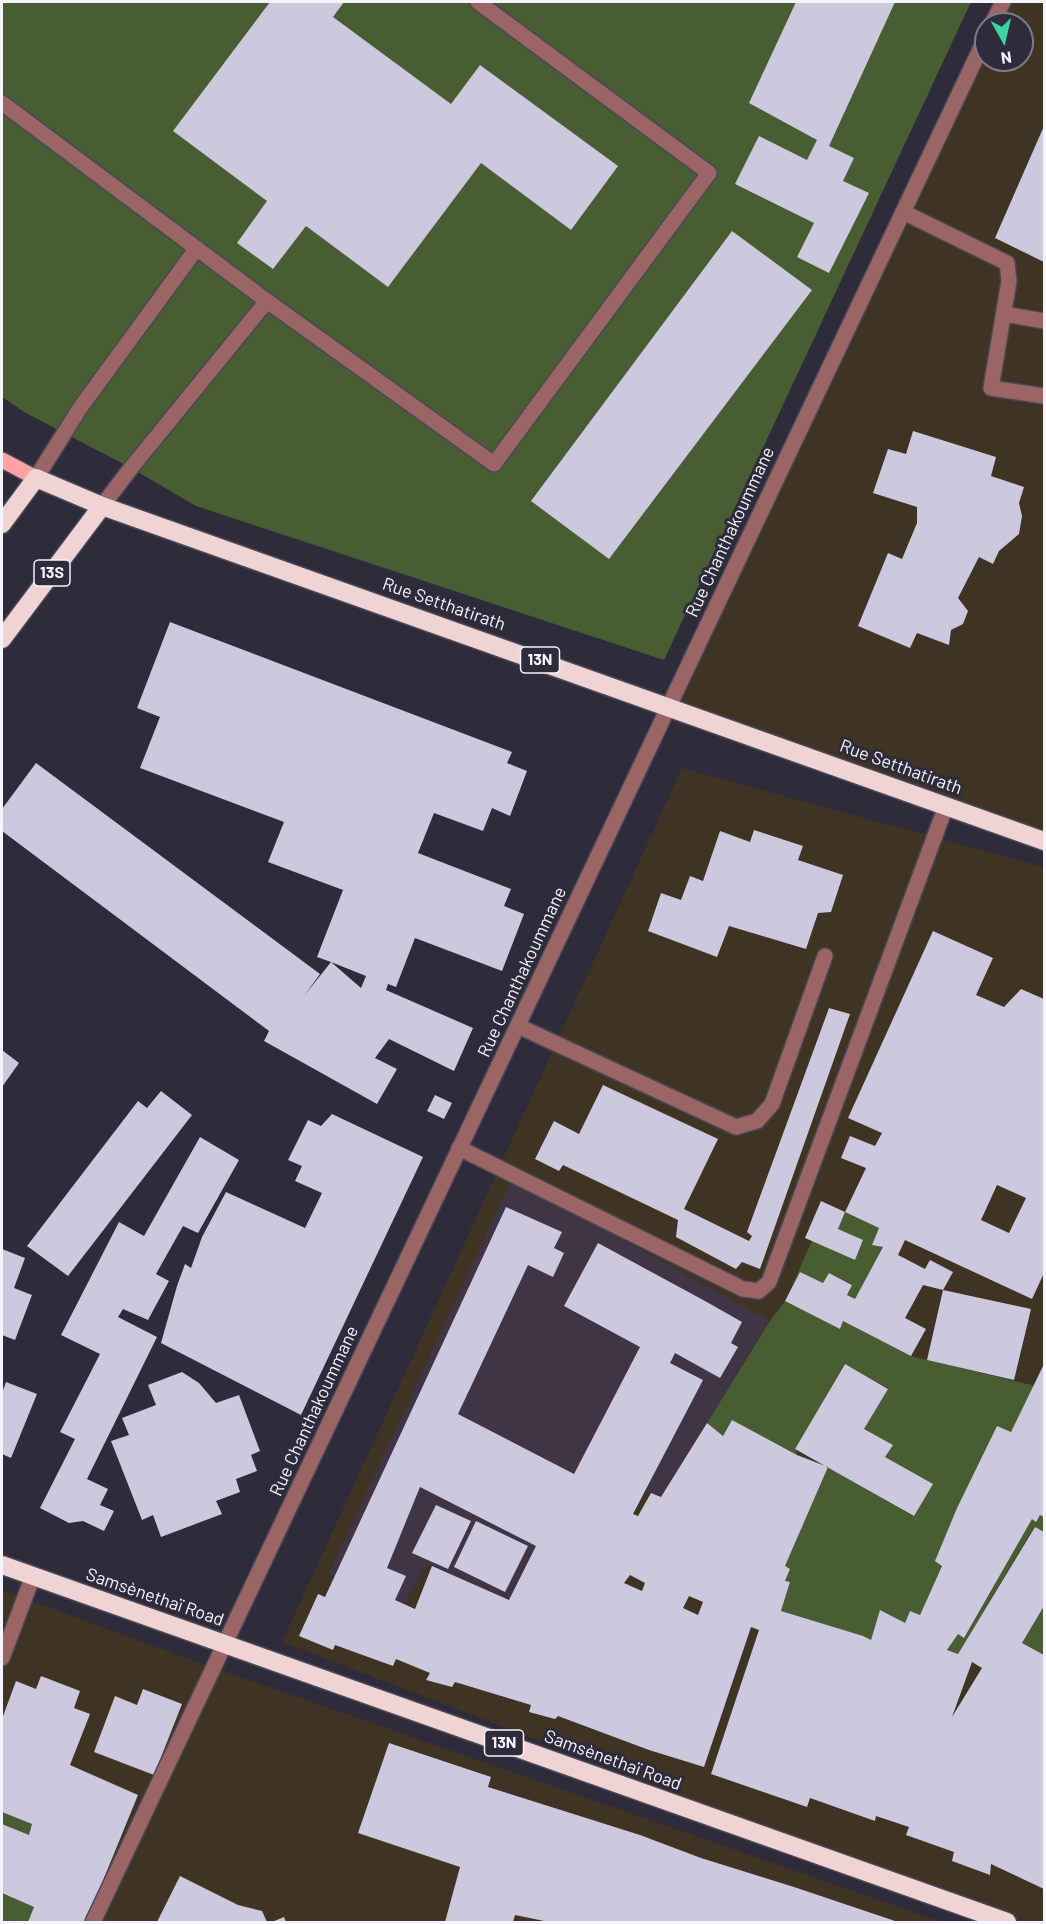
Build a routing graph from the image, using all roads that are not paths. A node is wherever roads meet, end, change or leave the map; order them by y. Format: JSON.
{"nodes":[{"id":1,"x":478,"y":2,"type":"edge"},
{"id":2,"x":974,"y":62,"type":"edge"},
{"id":3,"x":2,"y":103,"type":"edge"},
{"id":4,"x":903,"y":212,"type":"junction"},
{"id":5,"x":197,"y":248,"type":"junction"},
{"id":6,"x":267,"y":301,"type":"junction"},
{"id":7,"x":1004,"y":314,"type":"junction"},
{"id":8,"x":1044,"y":321,"type":"edge"},
{"id":9,"x":1044,"y":396,"type":"edge"},
{"id":10,"x":2,"y":460,"type":"edge"},
{"id":11,"x":36,"y":478,"type":"junction"},
{"id":12,"x":102,"y":506,"type":"junction"},
{"id":13,"x":2,"y":524,"type":"edge"},
{"id":14,"x":2,"y":639,"type":"edge"},
{"id":15,"x":669,"y":706,"type":"junction"},
{"id":16,"x":946,"y":806,"type":"junction"},
{"id":17,"x":1044,"y":841,"type":"edge"},
{"id":18,"x":825,"y":956,"type":"dead end"},
{"id":19,"x":518,"y":1026,"type":"junction"},
{"id":20,"x":459,"y":1148,"type":"junction"},
{"id":21,"x":2,"y":1565,"type":"edge"},
{"id":22,"x":33,"y":1576,"type":"junction"},
{"id":23,"x":225,"y":1644,"type":"junction"},
{"id":24,"x":2,"y":1659,"type":"edge"},
{"id":25,"x":93,"y":1923,"type":"edge"},
{"id":26,"x":1007,"y":1923,"type":"edge"}],
"edges":[{"from":1,"to":6,"type":"street"},
{"from":2,"to":4,"type":"street","name":"Rue Chanthakoummane"},
{"from":3,"to":5,"type":"street"},
{"from":4,"to":7,"type":"street"},
{"from":4,"to":15,"type":"street","name":"Rue Chanthakoummane"},
{"from":5,"to":6,"type":"street"},
{"from":5,"to":11,"type":"street"},
{"from":6,"to":12,"type":"street"},
{"from":7,"to":8,"type":"street"},
{"from":7,"to":9,"type":"street"},
{"from":10,"to":11,"type":"main road","name":"Rue Setthatirath"},
{"from":11,"to":12,"type":"highway","name":"Rue Setthatirath","number":"13N"},
{"from":11,"to":13,"type":"highway"},
{"from":12,"to":14,"type":"highway","number":"13S"},
{"from":12,"to":15,"type":"highway","name":"Rue Setthatirath","number":"13N"},
{"from":15,"to":16,"type":"highway","name":"Rue Setthatirath","number":"13N"},
{"from":15,"to":19,"type":"street","name":"Rue Chanthakoummane"},
{"from":16,"to":17,"type":"highway","name":"Rue Setthatirath","number":"13N"},
{"from":16,"to":20,"type":"street"},
{"from":18,"to":19,"type":"street"},
{"from":19,"to":20,"type":"street","name":"Rue Chanthakoummane"},
{"from":20,"to":23,"type":"street","name":"Rue Chanthakoummane"},
{"from":21,"to":22,"type":"highway","name":"Samsènethaï Road","number":"13N"},
{"from":22,"to":23,"type":"highway","name":"Samsènethaï Road","number":"13N"},
{"from":22,"to":24,"type":"street"},
{"from":23,"to":25,"type":"street","name":"Rue Chanthakoummane"},
{"from":23,"to":26,"type":"highway","name":"Samsènethaï Road","number":"13N"}]}
